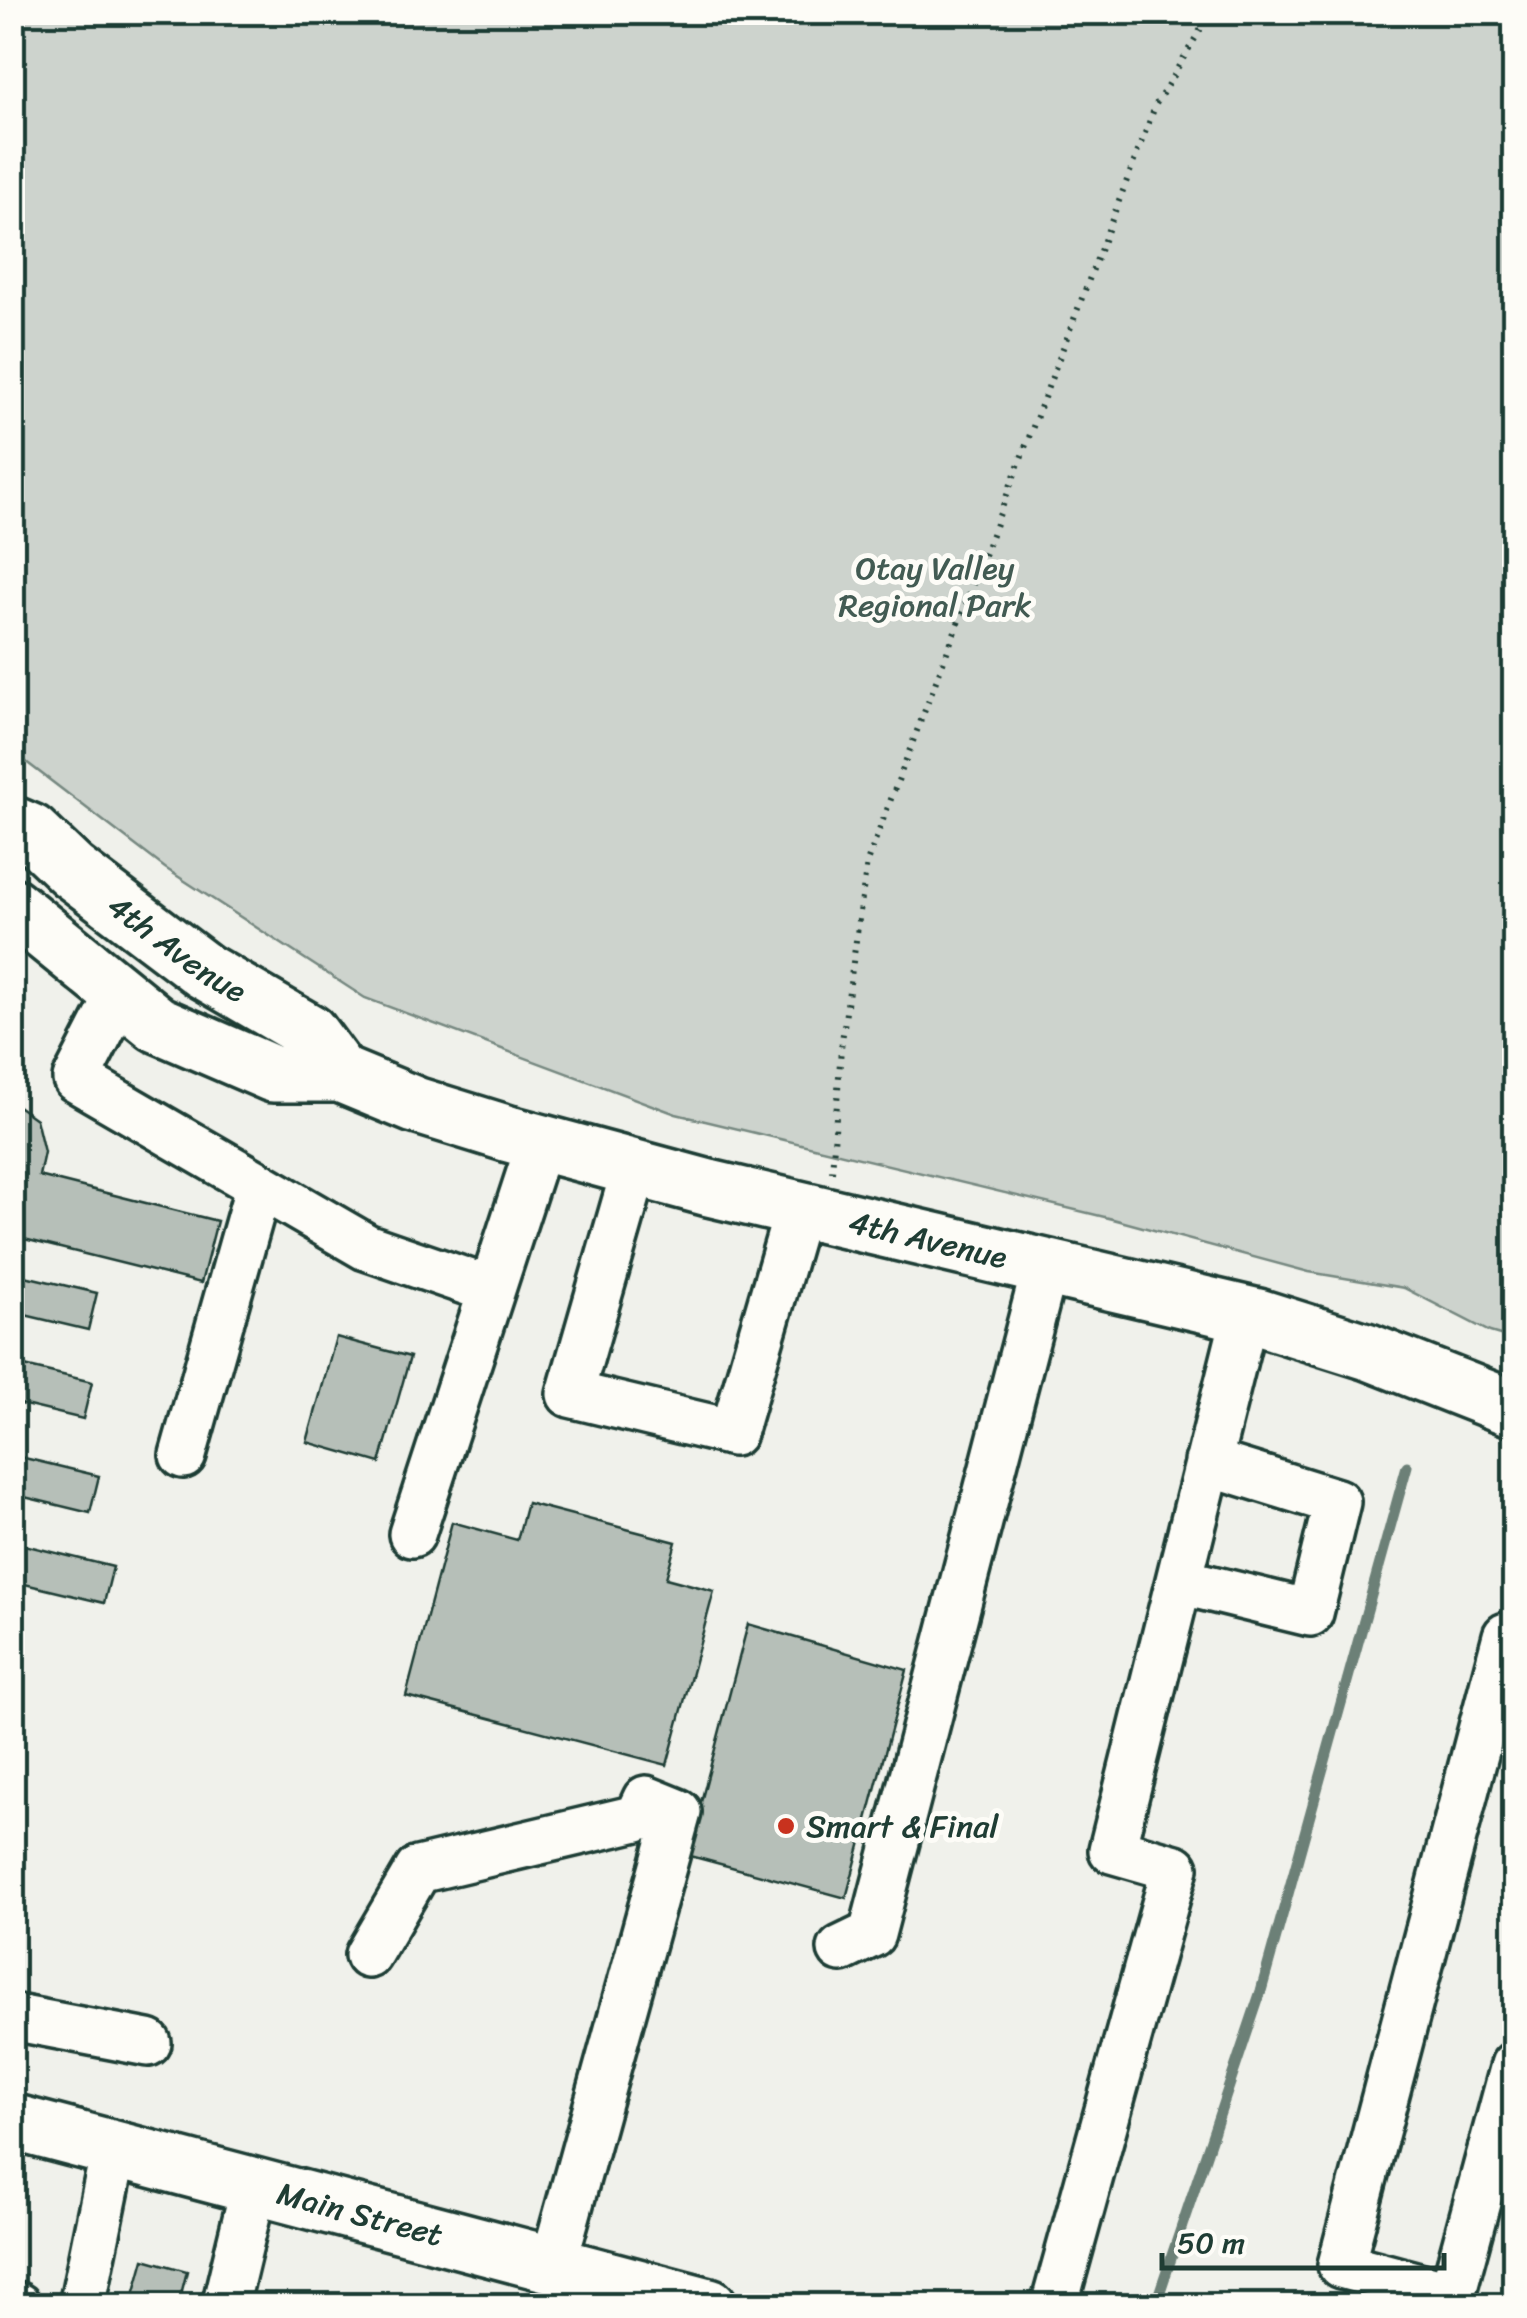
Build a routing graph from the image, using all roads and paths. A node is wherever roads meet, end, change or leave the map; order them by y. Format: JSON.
{"nodes":[{"id":1,"x":1211,"y":12,"type":"edge"},
{"id":2,"x":12,"y":824,"type":"edge"},
{"id":3,"x":12,"y":906,"type":"edge"},
{"id":4,"x":120,"y":994,"type":"junction"},
{"id":5,"x":340,"y":1074,"type":"junction"},
{"id":6,"x":540,"y":1142,"type":"junction"},
{"id":7,"x":635,"y":1168,"type":"junction"},
{"id":8,"x":258,"y":1185,"type":"junction"},
{"id":9,"x":813,"y":1211,"type":"junction"},
{"id":10,"x":1045,"y":1268,"type":"junction"},
{"id":11,"x":492,"y":1290,"type":"junction"},
{"id":12,"x":1245,"y":1314,"type":"junction"},
{"id":13,"x":1514,"y":1410,"type":"edge"},
{"id":14,"x":183,"y":1455,"type":"dead end"},
{"id":15,"x":1208,"y":1462,"type":"junction"},
{"id":16,"x":412,"y":1534,"type":"dead end"},
{"id":17,"x":1179,"y":1581,"type":"junction"},
{"id":18,"x":1514,"y":1642,"type":"edge"},
{"id":19,"x":840,"y":1949,"type":"dead end"},
{"id":20,"x":368,"y":1956,"type":"dead end"},
{"id":21,"x":12,"y":2017,"type":"edge"},
{"id":22,"x":148,"y":2043,"type":"dead end"},
{"id":23,"x":1514,"y":2065,"type":"edge"},
{"id":24,"x":12,"y":2122,"type":"edge"},
{"id":25,"x":114,"y":2149,"type":"junction"},
{"id":26,"x":254,"y":2186,"type":"junction"},
{"id":27,"x":553,"y":2265,"type":"junction"},
{"id":28,"x":1450,"y":2300,"type":"edge"},
{"id":29,"x":688,"y":2303,"type":"edge"},
{"id":30,"x":82,"y":2306,"type":"edge"},
{"id":31,"x":225,"y":2306,"type":"edge"},
{"id":32,"x":1054,"y":2306,"type":"edge"}],
"edges":[{"from":1,"to":9,"type":"path"},
{"from":2,"to":5,"type":"main road","name":"4th Avenue"},
{"from":3,"to":4,"type":"main road","name":"4th Avenue"},
{"from":4,"to":5,"type":"main road","name":"4th Avenue"},
{"from":4,"to":8,"type":"lane"},
{"from":5,"to":6,"type":"main road","name":"4th Avenue"},
{"from":6,"to":7,"type":"main road","name":"4th Avenue"},
{"from":6,"to":11,"type":"lane"},
{"from":7,"to":9,"type":"main road","name":"4th Avenue"},
{"from":7,"to":9,"type":"lane"},
{"from":8,"to":11,"type":"lane"},
{"from":8,"to":14,"type":"lane"},
{"from":9,"to":10,"type":"main road","name":"4th Avenue"},
{"from":10,"to":12,"type":"main road","name":"4th Avenue"},
{"from":10,"to":19,"type":"lane"},
{"from":11,"to":16,"type":"lane"},
{"from":12,"to":13,"type":"main road","name":"4th Avenue"},
{"from":12,"to":15,"type":"lane"},
{"from":15,"to":17,"type":"lane"},
{"from":15,"to":17,"type":"lane"},
{"from":17,"to":32,"type":"lane"},
{"from":18,"to":28,"type":"lane"},
{"from":20,"to":27,"type":"lane"},
{"from":21,"to":22,"type":"lane"},
{"from":23,"to":28,"type":"lane"},
{"from":24,"to":25,"type":"main road","name":"Main Street"},
{"from":25,"to":26,"type":"main road","name":"Main Street"},
{"from":25,"to":30,"type":"lane"},
{"from":26,"to":27,"type":"main road","name":"Main Street"},
{"from":26,"to":31,"type":"lane"},
{"from":27,"to":29,"type":"main road","name":"Main Street"}]}
